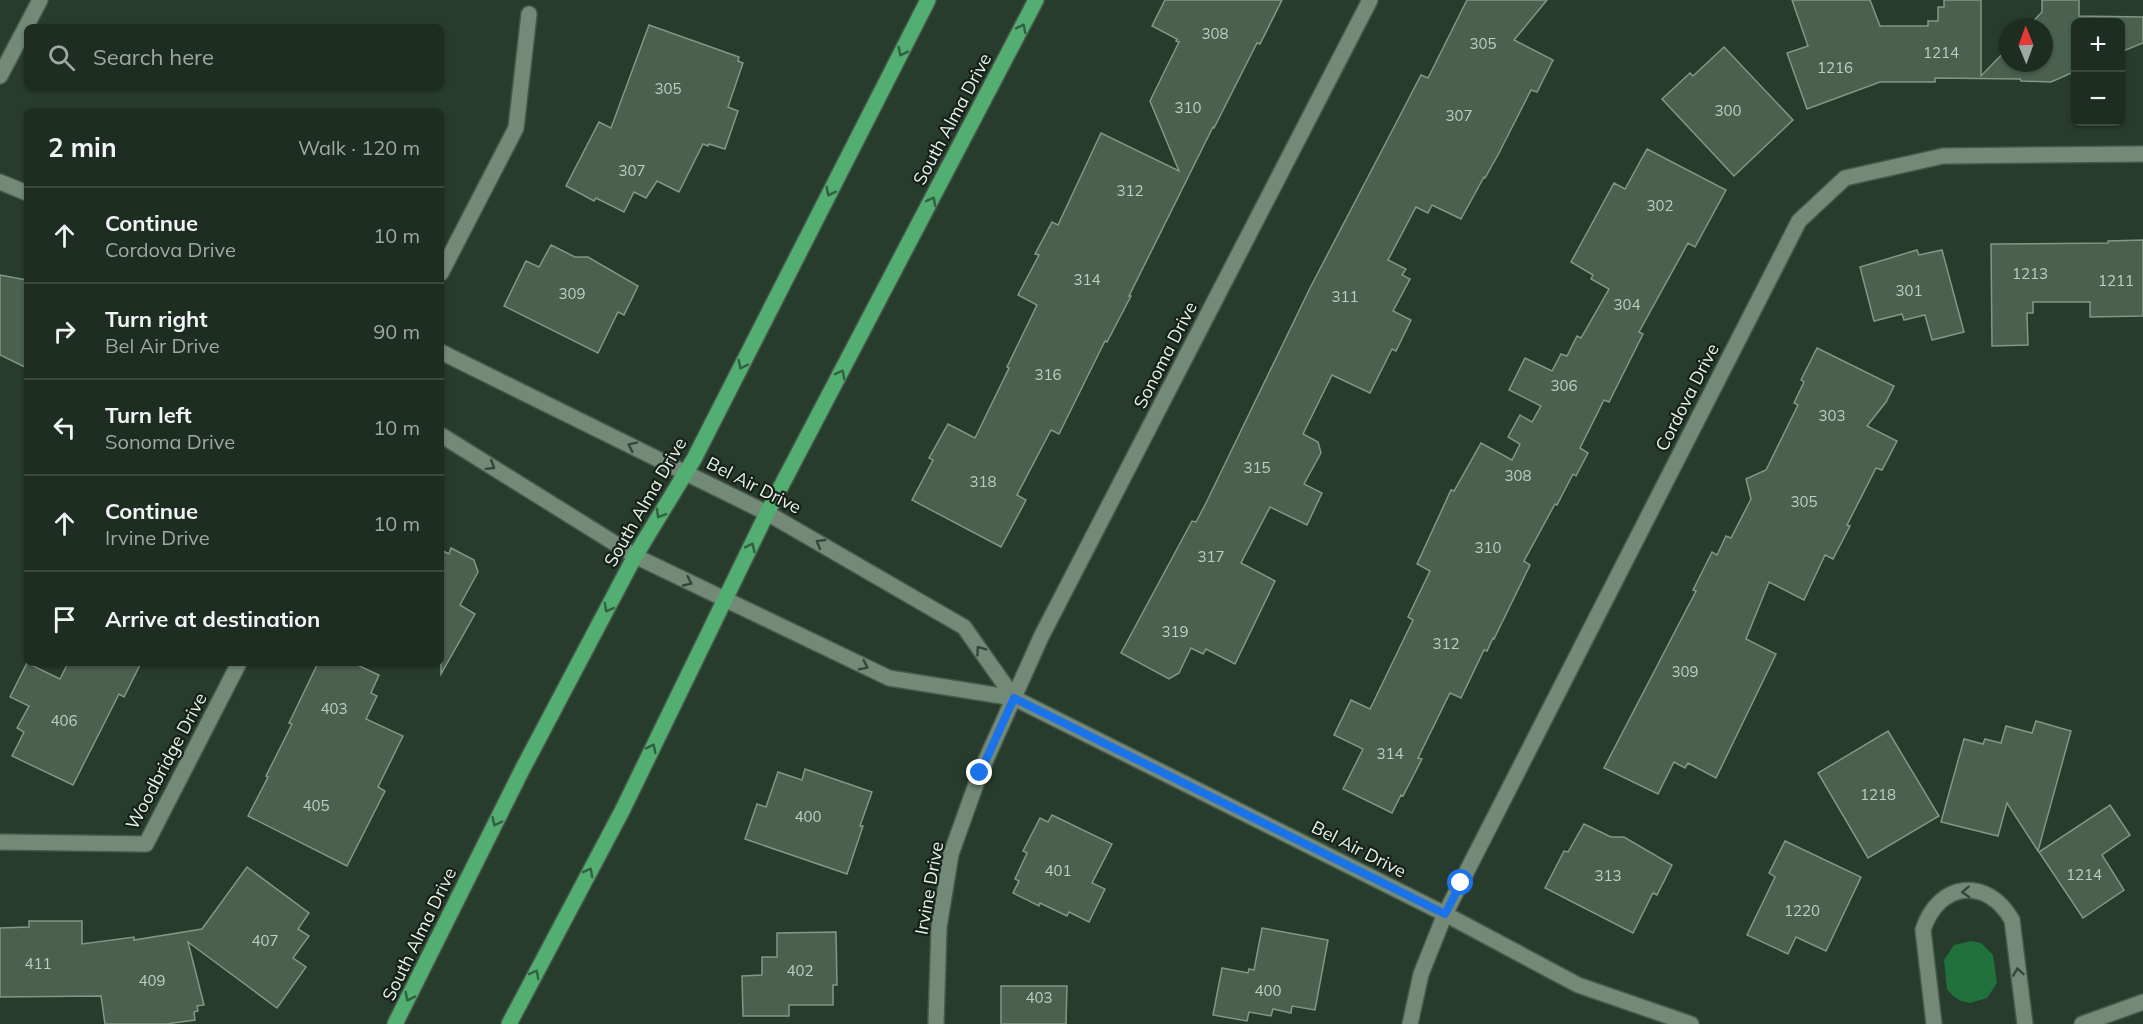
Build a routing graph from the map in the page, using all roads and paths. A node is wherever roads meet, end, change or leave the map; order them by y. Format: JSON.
{"nodes":[{"id":1,"x":40,"y":0,"type":"edge"},
{"id":2,"x":928,"y":0,"type":"edge"},
{"id":3,"x":1036,"y":0,"type":"edge"},
{"id":4,"x":1370,"y":0,"type":"edge"},
{"id":5,"x":529,"y":14,"type":"dead end"},
{"id":6,"x":27,"y":24,"type":"edge"},
{"id":7,"x":24,"y":30,"type":"edge"},
{"id":8,"x":0,"y":76,"type":"edge"},
{"id":9,"x":2143,"y":154,"type":"edge"},
{"id":10,"x":0,"y":182,"type":"edge"},
{"id":11,"x":24,"y":192,"type":"edge"},
{"id":12,"x":444,"y":267,"type":"edge"},
{"id":13,"x":444,"y":353,"type":"edge"},
{"id":14,"x":444,"y":437,"type":"edge"},
{"id":15,"x":685,"y":472,"type":"junction"},
{"id":16,"x":767,"y":513,"type":"junction"},
{"id":17,"x":635,"y":556,"type":"junction"},
{"id":18,"x":725,"y":599,"type":"junction"},
{"id":19,"x":237,"y":666,"type":"edge"},
{"id":20,"x":1014,"y":698,"type":"junction"},
{"id":21,"x":999,"y":730,"type":"joint"},
{"id":22,"x":0,"y":842,"type":"edge"},
{"id":23,"x":1445,"y":914,"type":"junction"},
{"id":24,"x":2143,"y":1002,"type":"edge"},
{"id":25,"x":395,"y":1024,"type":"edge"},
{"id":26,"x":508,"y":1024,"type":"edge"},
{"id":27,"x":936,"y":1024,"type":"edge"},
{"id":28,"x":1410,"y":1024,"type":"edge"},
{"id":29,"x":1691,"y":1024,"type":"edge"},
{"id":30,"x":1934,"y":1024,"type":"edge"},
{"id":31,"x":2025,"y":1024,"type":"edge"},
{"id":32,"x":2082,"y":1024,"type":"edge"}],
"edges":[{"from":1,"to":6,"type":"street"},
{"from":2,"to":15,"type":"main road","name":"South Alma Drive","one_way":true},
{"from":16,"to":3,"type":"main road","name":"South Alma Drive","one_way":true},
{"from":4,"to":20,"type":"street","name":"Sonoma Drive"},
{"from":5,"to":12,"type":"street"},
{"from":7,"to":8,"type":"street"},
{"from":9,"to":23,"type":"street","name":"Cordova Drive"},
{"from":10,"to":11,"type":"street"},
{"from":15,"to":13,"type":"street","name":"Bel Air Drive","one_way":true},
{"from":14,"to":17,"type":"street","name":"Bel Air Drive","one_way":true},
{"from":15,"to":16,"type":"street","name":"Bel Air Drive"},
{"from":15,"to":17,"type":"main road","name":"South Alma Drive","one_way":true},
{"from":18,"to":16,"type":"main road","name":"South Alma Drive","one_way":true},
{"from":20,"to":16,"type":"street","name":"Bel Air Drive","one_way":true},
{"from":17,"to":18,"type":"street","name":"Bel Air Drive","one_way":true},
{"from":17,"to":25,"type":"main road","name":"South Alma Drive","one_way":true},
{"from":18,"to":20,"type":"street","name":"Bel Air Drive","one_way":true},
{"from":26,"to":18,"type":"main road","name":"South Alma Drive","one_way":true},
{"from":19,"to":22,"type":"street","name":"Woodbridge Drive"},
{"from":20,"to":21,"type":"street","name":"Sonoma Drive"},
{"from":20,"to":23,"type":"street","name":"Bel Air Drive"},
{"from":21,"to":27,"type":"street","name":"Irvine Drive"},
{"from":23,"to":28,"type":"street","name":"Cordova Drive"},
{"from":23,"to":29,"type":"street","name":"Bel Air Drive"},
{"from":24,"to":32,"type":"street"},
{"from":31,"to":30,"type":"street","one_way":true}]}
